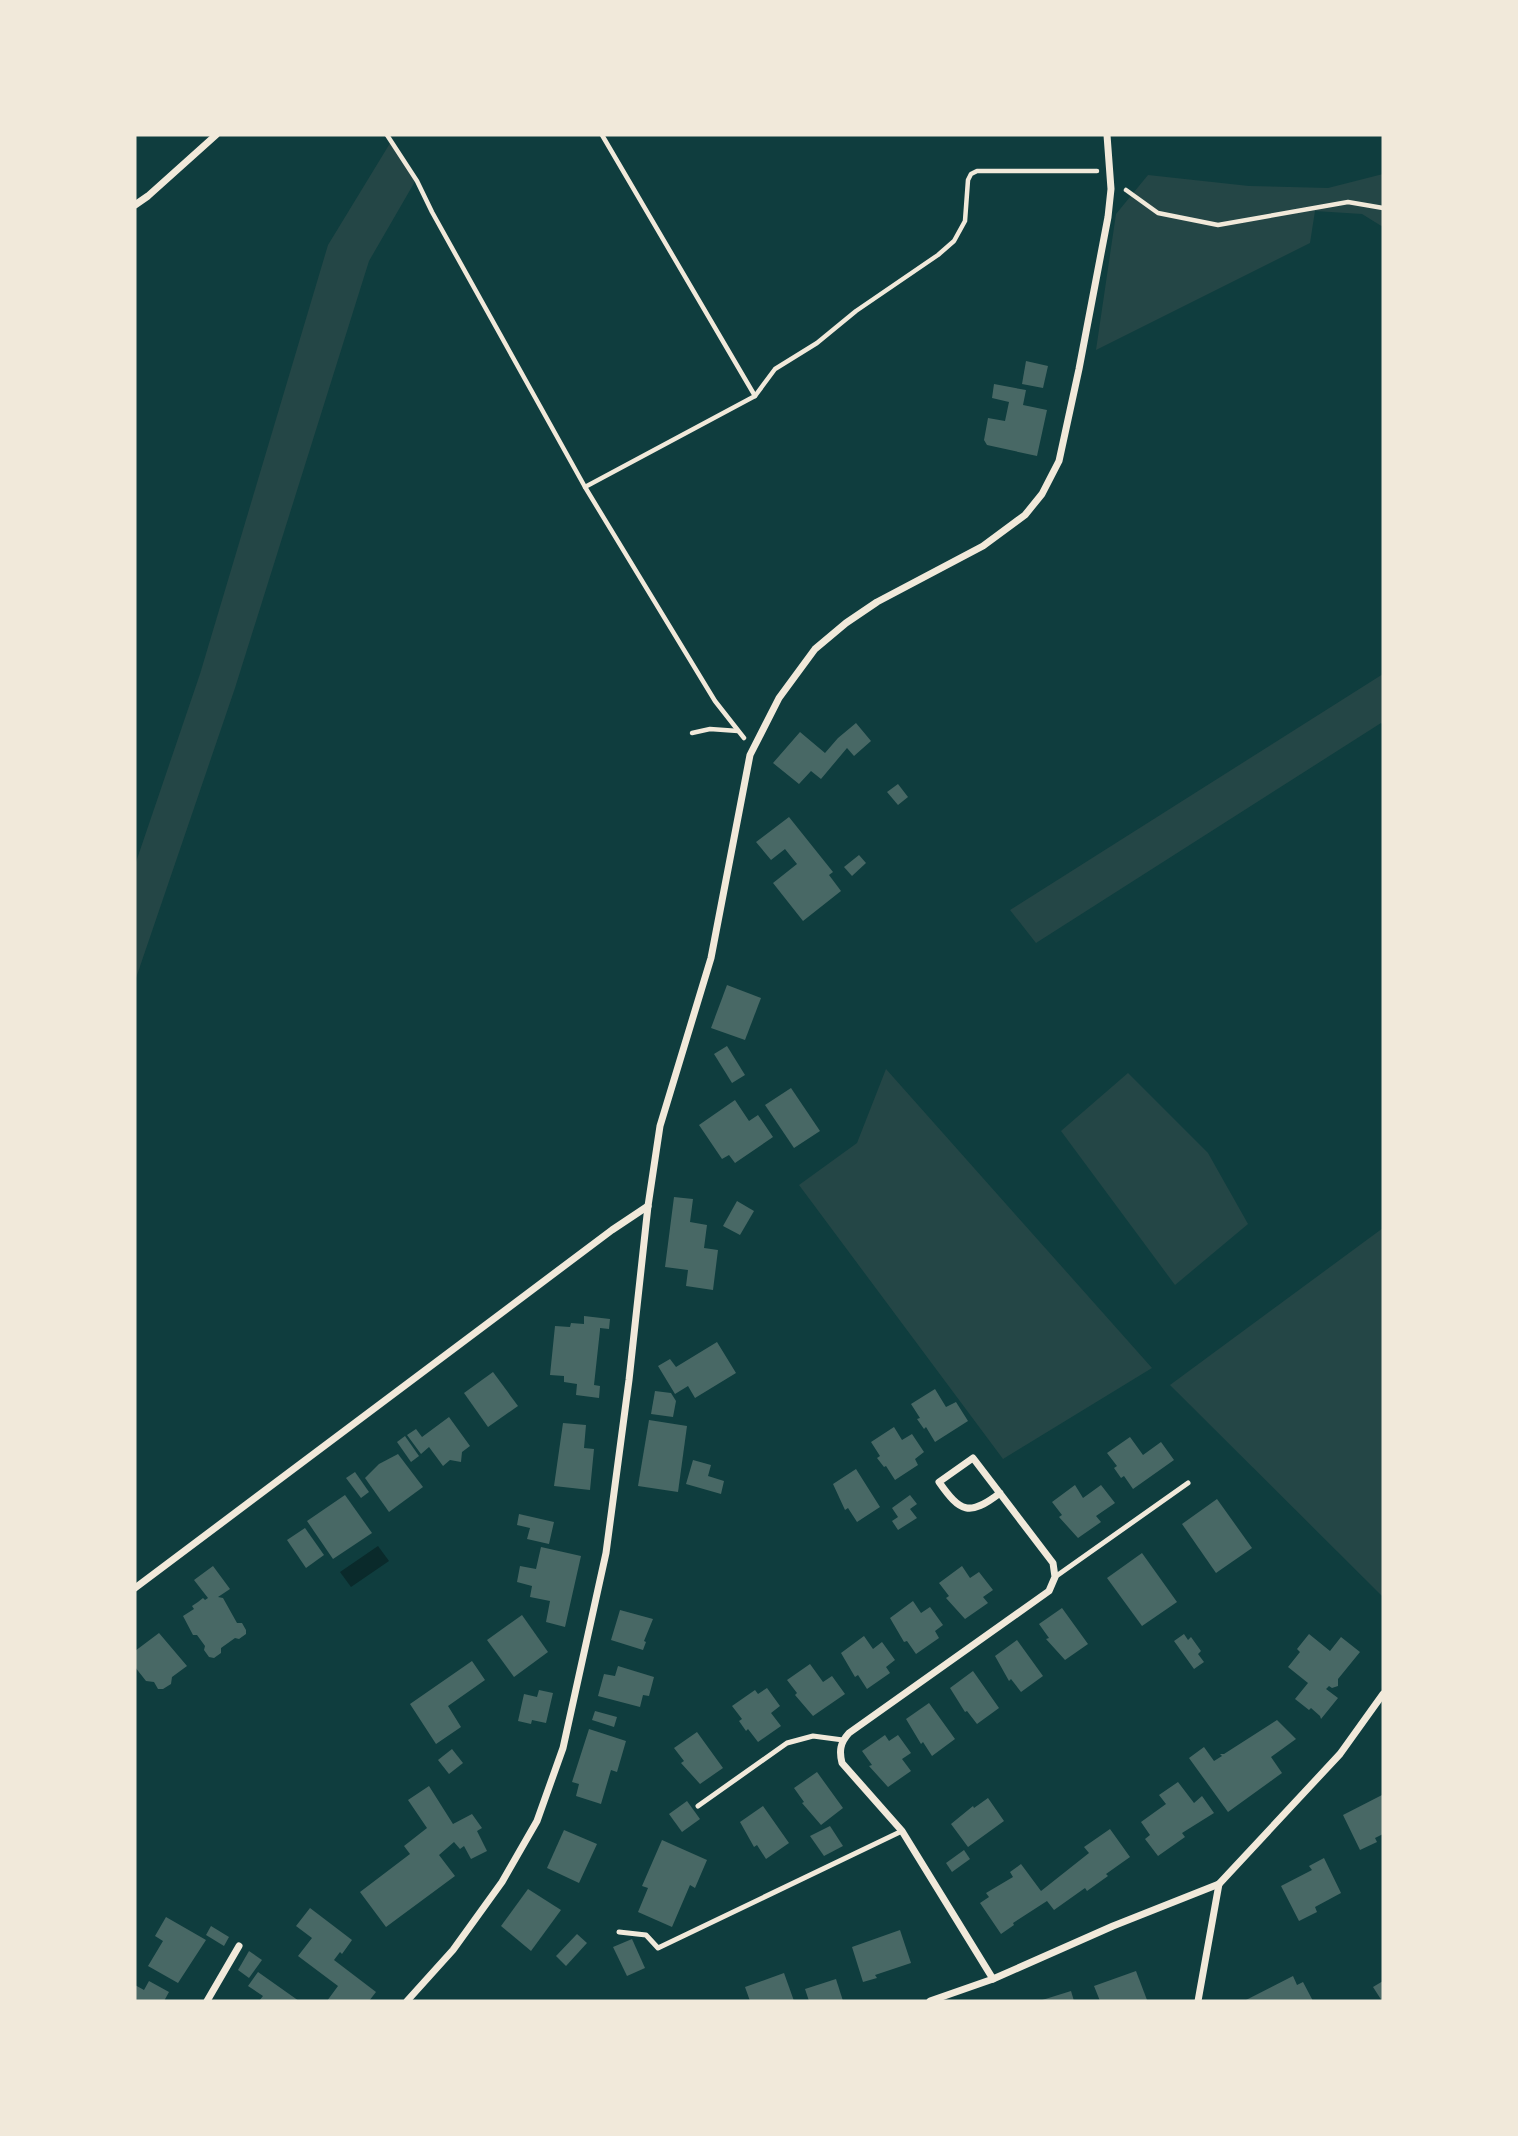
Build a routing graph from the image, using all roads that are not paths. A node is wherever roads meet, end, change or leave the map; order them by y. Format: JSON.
{"nodes":[{"id":1,"x":216,"y":135,"type":"edge"},
{"id":2,"x":1107,"y":135,"type":"edge"},
{"id":3,"x":135,"y":205,"type":"edge"},
{"id":4,"x":648,"y":1206,"type":"junction"},
{"id":5,"x":1188,"y":1483,"type":"dead end"},
{"id":6,"x":1000,"y":1493,"type":"junction"},
{"id":7,"x":1055,"y":1577,"type":"junction"},
{"id":8,"x":135,"y":1588,"type":"edge"},
{"id":9,"x":1383,"y":1694,"type":"edge"},
{"id":10,"x":843,"y":1740,"type":"junction"},
{"id":11,"x":698,"y":1806,"type":"dead end"},
{"id":12,"x":902,"y":1831,"type":"junction"},
{"id":13,"x":1219,"y":1884,"type":"junction"},
{"id":14,"x":619,"y":1932,"type":"dead end"},
{"id":15,"x":239,"y":1946,"type":"dead end"},
{"id":16,"x":993,"y":1979,"type":"junction"},
{"id":17,"x":207,"y":2001,"type":"edge"},
{"id":18,"x":407,"y":2001,"type":"edge"},
{"id":19,"x":930,"y":2001,"type":"edge"},
{"id":20,"x":1198,"y":2001,"type":"edge"}],
"edges":[{"from":1,"to":3,"type":"street"},
{"from":2,"to":4,"type":"street"},
{"from":4,"to":8,"type":"street"},
{"from":4,"to":18,"type":"street"},
{"from":5,"to":7,"type":"lane"},
{"from":6,"to":6,"type":"street"},
{"from":6,"to":7,"type":"street"},
{"from":7,"to":10,"type":"street"},
{"from":9,"to":13,"type":"street"},
{"from":10,"to":11,"type":"lane"},
{"from":10,"to":12,"type":"street"},
{"from":12,"to":14,"type":"lane"},
{"from":12,"to":16,"type":"street"},
{"from":13,"to":16,"type":"street"},
{"from":13,"to":20,"type":"street"},
{"from":15,"to":17,"type":"street"},
{"from":16,"to":19,"type":"street"}]}
